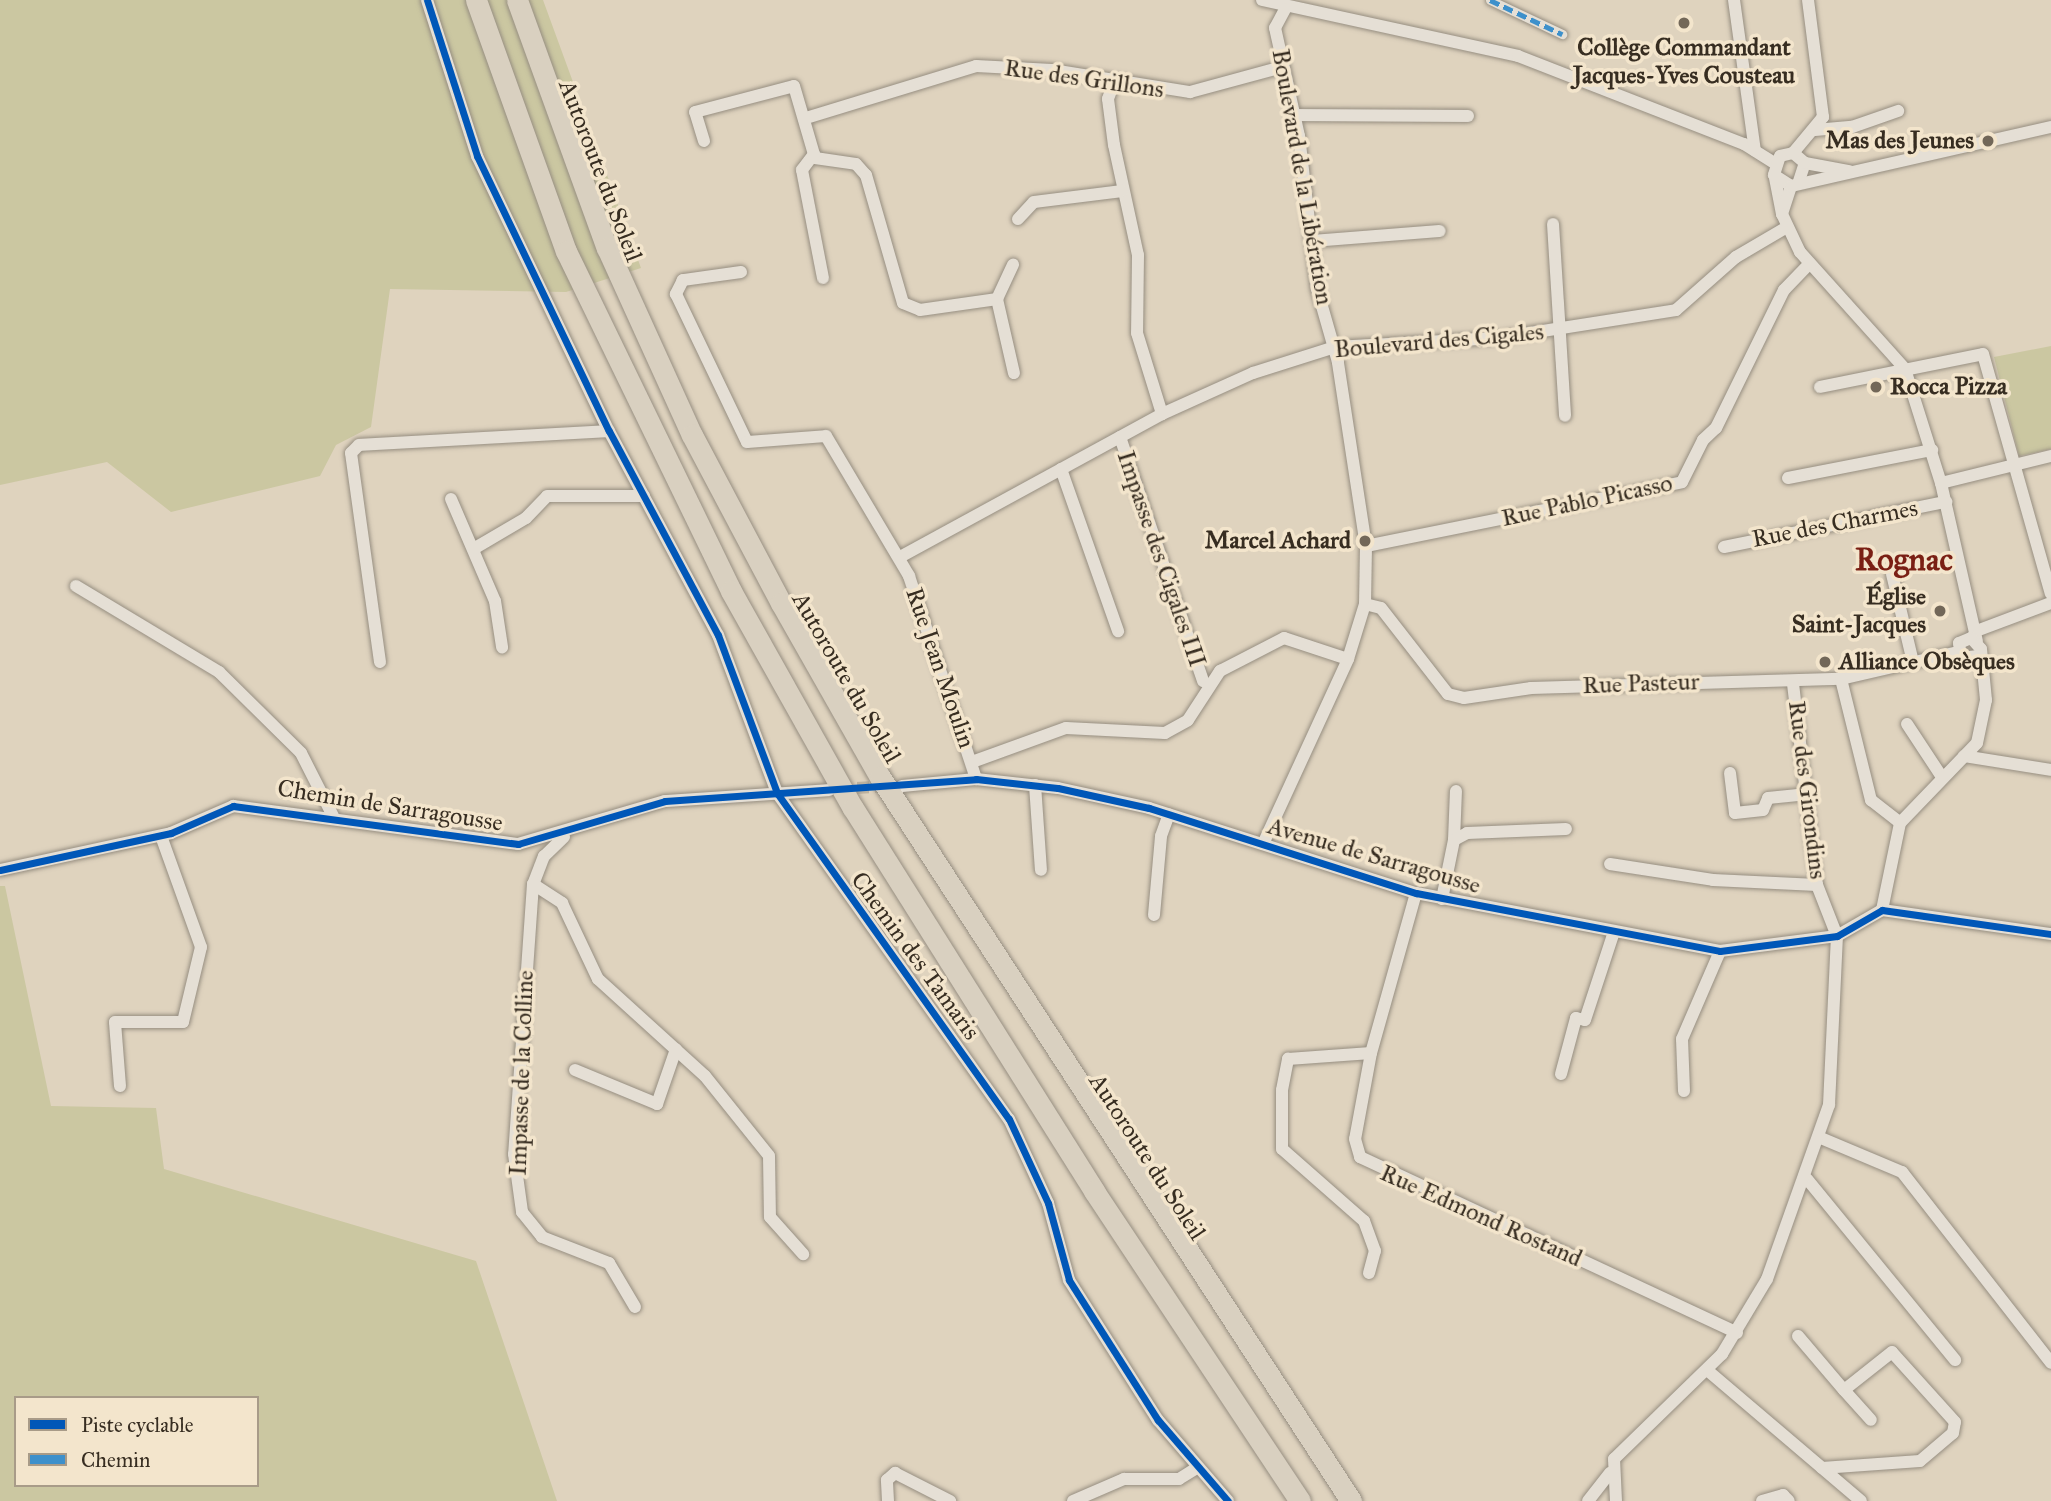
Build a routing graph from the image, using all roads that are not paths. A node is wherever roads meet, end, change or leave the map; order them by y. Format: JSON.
{"nodes":[{"id":1,"x":427,"y":0,"type":"edge"},
{"id":2,"x":476,"y":0,"type":"edge"},
{"id":3,"x":517,"y":0,"type":"edge"},
{"id":4,"x":1262,"y":0,"type":"edge"},
{"id":5,"x":1490,"y":0,"type":"edge"},
{"id":6,"x":1734,"y":0,"type":"edge"},
{"id":7,"x":1808,"y":0,"type":"edge"},
{"id":8,"x":1285,"y":9,"type":"junction"},
{"id":9,"x":1562,"y":34,"type":"dead end"},
{"id":10,"x":1282,"y":67,"type":"junction"},
{"id":11,"x":1114,"y":83,"type":"junction"},
{"id":12,"x":1898,"y":111,"type":"dead end"},
{"id":13,"x":1295,"y":115,"type":"junction"},
{"id":14,"x":1468,"y":116,"type":"dead end"},
{"id":15,"x":806,"y":117,"type":"junction"},
{"id":16,"x":2051,"y":127,"type":"edge"},
{"id":17,"x":1811,"y":131,"type":"junction"},
{"id":18,"x":704,"y":141,"type":"dead end"},
{"id":19,"x":1755,"y":151,"type":"junction"},
{"id":20,"x":1793,"y":153,"type":"junction"},
{"id":21,"x":814,"y":154,"type":"junction"},
{"id":22,"x":1774,"y":163,"type":"junction"},
{"id":23,"x":1805,"y":163,"type":"junction"},
{"id":24,"x":1857,"y":172,"type":"junction"},
{"id":25,"x":1775,"y":178,"type":"junction"},
{"id":26,"x":1795,"y":185,"type":"junction"},
{"id":27,"x":1122,"y":191,"type":"junction"},
{"id":28,"x":1018,"y":219,"type":"dead end"},
{"id":29,"x":1784,"y":220,"type":"junction"},
{"id":30,"x":1553,"y":224,"type":"dead end"},
{"id":31,"x":1440,"y":231,"type":"dead end"},
{"id":32,"x":1312,"y":242,"type":"junction"},
{"id":33,"x":1013,"y":264,"type":"dead end"},
{"id":34,"x":1810,"y":264,"type":"junction"},
{"id":35,"x":741,"y":272,"type":"dead end"},
{"id":36,"x":822,"y":278,"type":"dead end"},
{"id":37,"x":998,"y":299,"type":"junction"},
{"id":38,"x":1562,"y":330,"type":"junction"},
{"id":39,"x":1335,"y":347,"type":"junction"},
{"id":40,"x":1905,"y":369,"type":"junction"},
{"id":41,"x":1014,"y":373,"type":"dead end"},
{"id":42,"x":1820,"y":387,"type":"dead end"},
{"id":43,"x":1162,"y":414,"type":"junction"},
{"id":44,"x":1565,"y":415,"type":"dead end"},
{"id":45,"x":609,"y":431,"type":"junction"},
{"id":46,"x":1120,"y":437,"type":"junction"},
{"id":47,"x":1932,"y":450,"type":"junction"},
{"id":48,"x":2051,"y":456,"type":"edge"},
{"id":49,"x":2013,"y":465,"type":"junction"},
{"id":50,"x":1061,"y":469,"type":"junction"},
{"id":51,"x":1788,"y":478,"type":"dead end"},
{"id":52,"x":1941,"y":483,"type":"junction"},
{"id":53,"x":644,"y":496,"type":"junction"},
{"id":54,"x":451,"y":499,"type":"dead end"},
{"id":55,"x":1946,"y":502,"type":"junction"},
{"id":56,"x":1366,"y":546,"type":"junction"},
{"id":57,"x":1724,"y":547,"type":"dead end"},
{"id":58,"x":475,"y":548,"type":"junction"},
{"id":59,"x":900,"y":557,"type":"junction"},
{"id":60,"x":1892,"y":574,"type":"dead end"},
{"id":61,"x":76,"y":586,"type":"dead end"},
{"id":62,"x":2051,"y":594,"type":"edge"},
{"id":63,"x":2051,"y":603,"type":"edge"},
{"id":64,"x":1365,"y":604,"type":"junction"},
{"id":65,"x":1118,"y":631,"type":"dead end"},
{"id":66,"x":1978,"y":636,"type":"junction"},
{"id":67,"x":502,"y":647,"type":"dead end"},
{"id":68,"x":1958,"y":652,"type":"junction"},
{"id":69,"x":1978,"y":656,"type":"junction"},
{"id":70,"x":1348,"y":659,"type":"junction"},
{"id":71,"x":380,"y":662,"type":"dead end"},
{"id":72,"x":1913,"y":662,"type":"junction"},
{"id":73,"x":1841,"y":679,"type":"junction"},
{"id":74,"x":1203,"y":681,"type":"dead end"},
{"id":75,"x":1793,"y":683,"type":"junction"},
{"id":76,"x":1907,"y":724,"type":"dead end"},
{"id":77,"x":1964,"y":756,"type":"junction"},
{"id":78,"x":972,"y":762,"type":"junction"},
{"id":79,"x":2051,"y":769,"type":"edge"},
{"id":80,"x":1730,"y":773,"type":"dead end"},
{"id":81,"x":1942,"y":777,"type":"junction"},
{"id":82,"x":976,"y":779,"type":"junction"},
{"id":83,"x":1035,"y":785,"type":"junction"},
{"id":84,"x":902,"y":786,"type":"tunnel mouth"},
{"id":85,"x":829,"y":790,"type":"tunnel mouth"},
{"id":86,"x":1456,"y":791,"type":"dead end"},
{"id":87,"x":777,"y":793,"type":"junction"},
{"id":88,"x":1808,"y":794,"type":"junction"},
{"id":89,"x":1170,"y":814,"type":"junction"},
{"id":90,"x":333,"y":816,"type":"junction"},
{"id":91,"x":1900,"y":823,"type":"junction"},
{"id":92,"x":1566,"y":829,"type":"dead end"},
{"id":93,"x":569,"y":832,"type":"junction"},
{"id":94,"x":161,"y":836,"type":"junction"},
{"id":95,"x":1454,"y":839,"type":"junction"},
{"id":96,"x":1263,"y":844,"type":"junction"},
{"id":97,"x":1610,"y":864,"type":"dead end"},
{"id":98,"x":0,"y":870,"type":"edge"},
{"id":99,"x":1041,"y":870,"type":"dead end"},
{"id":100,"x":533,"y":884,"type":"junction"},
{"id":101,"x":1817,"y":885,"type":"junction"},
{"id":102,"x":1416,"y":893,"type":"junction"},
{"id":103,"x":1442,"y":899,"type":"junction"},
{"id":104,"x":1882,"y":910,"type":"junction"},
{"id":105,"x":1154,"y":915,"type":"dead end"},
{"id":106,"x":2051,"y":934,"type":"edge"},
{"id":107,"x":1613,"y":935,"type":"junction"},
{"id":108,"x":1837,"y":936,"type":"junction"},
{"id":109,"x":1720,"y":951,"type":"junction"},
{"id":110,"x":676,"y":1049,"type":"junction"},
{"id":111,"x":1371,"y":1053,"type":"junction"},
{"id":112,"x":575,"y":1070,"type":"dead end"},
{"id":113,"x":1561,"y":1074,"type":"dead end"},
{"id":114,"x":120,"y":1086,"type":"dead end"},
{"id":115,"x":1684,"y":1091,"type":"dead end"},
{"id":116,"x":1821,"y":1138,"type":"junction"},
{"id":117,"x":1807,"y":1180,"type":"junction"},
{"id":118,"x":803,"y":1254,"type":"dead end"},
{"id":119,"x":1369,"y":1273,"type":"dead end"},
{"id":120,"x":635,"y":1307,"type":"dead end"},
{"id":121,"x":1737,"y":1333,"type":"junction"},
{"id":122,"x":1798,"y":1336,"type":"dead end"},
{"id":123,"x":1955,"y":1360,"type":"dead end"},
{"id":124,"x":2051,"y":1363,"type":"edge"},
{"id":125,"x":1707,"y":1370,"type":"junction"},
{"id":126,"x":1844,"y":1390,"type":"junction"},
{"id":127,"x":1871,"y":1420,"type":"dead end"},
{"id":128,"x":1198,"y":1467,"type":"junction"},
{"id":129,"x":1822,"y":1468,"type":"junction"},
{"id":130,"x":1610,"y":1473,"type":"junction"},
{"id":131,"x":888,"y":1501,"type":"edge"},
{"id":132,"x":950,"y":1501,"type":"edge"},
{"id":133,"x":1073,"y":1501,"type":"edge"},
{"id":134,"x":1228,"y":1501,"type":"edge"},
{"id":135,"x":1300,"y":1501,"type":"edge"},
{"id":136,"x":1352,"y":1501,"type":"edge"},
{"id":137,"x":1588,"y":1501,"type":"edge"},
{"id":138,"x":1616,"y":1501,"type":"edge"},
{"id":139,"x":1762,"y":1501,"type":"edge"},
{"id":140,"x":1789,"y":1501,"type":"edge"},
{"id":141,"x":1861,"y":1501,"type":"edge"}],
"edges":[{"from":1,"to":45,"type":"street","name":"Chemin des Tamaris"},
{"from":2,"to":135,"type":"highway"},
{"from":3,"to":136,"type":"highway","name":"Autoroute du Soleil"},
{"from":4,"to":8,"type":"street"},
{"from":5,"to":9,"type":"street"},
{"from":6,"to":19,"type":"street"},
{"from":7,"to":17,"type":"street"},
{"from":8,"to":10,"type":"street","name":"Boulevard de la Libération"},
{"from":8,"to":19,"type":"street"},
{"from":10,"to":11,"type":"street","name":"Rue des Grillons"},
{"from":10,"to":13,"type":"street","name":"Boulevard de la Libération"},
{"from":11,"to":15,"type":"street","name":"Rue des Grillons"},
{"from":11,"to":27,"type":"street"},
{"from":12,"to":17,"type":"street"},
{"from":13,"to":14,"type":"street"},
{"from":13,"to":32,"type":"street","name":"Boulevard de la Libération"},
{"from":15,"to":18,"type":"street"},
{"from":15,"to":21,"type":"street"},
{"from":16,"to":24,"type":"street"},
{"from":17,"to":20,"type":"street"},
{"from":19,"to":22,"type":"street"},
{"from":20,"to":22,"type":"street"},
{"from":20,"to":23,"type":"street"},
{"from":21,"to":36,"type":"street"},
{"from":21,"to":37,"type":"street"},
{"from":22,"to":25,"type":"street"},
{"from":23,"to":24,"type":"street"},
{"from":23,"to":26,"type":"street"},
{"from":24,"to":26,"type":"street"},
{"from":25,"to":26,"type":"street"},
{"from":25,"to":29,"type":"street"},
{"from":26,"to":29,"type":"street"},
{"from":27,"to":28,"type":"street"},
{"from":27,"to":43,"type":"street"},
{"from":29,"to":34,"type":"street"},
{"from":29,"to":38,"type":"street","name":"Boulevard des Cigales"},
{"from":30,"to":38,"type":"street"},
{"from":31,"to":32,"type":"street"},
{"from":32,"to":39,"type":"street","name":"Boulevard de la Libération"},
{"from":33,"to":37,"type":"street"},
{"from":34,"to":40,"type":"street"},
{"from":34,"to":56,"type":"street","name":"Rue Pablo Picasso"},
{"from":35,"to":59,"type":"street","name":"Rue Jean Moulin"},
{"from":37,"to":41,"type":"street"},
{"from":38,"to":39,"type":"street","name":"Boulevard des Cigales"},
{"from":38,"to":44,"type":"street"},
{"from":39,"to":43,"type":"street","name":"Boulevard des Cigales"},
{"from":39,"to":56,"type":"street","name":"Boulevard de la Libération"},
{"from":40,"to":42,"type":"street"},
{"from":40,"to":47,"type":"street"},
{"from":40,"to":49,"type":"street"},
{"from":43,"to":46,"type":"street","name":"Boulevard des Cigales"},
{"from":45,"to":53,"type":"street","name":"Chemin des Tamaris"},
{"from":45,"to":71,"type":"street"},
{"from":46,"to":50,"type":"street","name":"Boulevard des Cigales"},
{"from":46,"to":74,"type":"street","name":"Impasse des Cigales III"},
{"from":47,"to":51,"type":"street"},
{"from":47,"to":52,"type":"street"},
{"from":48,"to":49,"type":"street"},
{"from":49,"to":52,"type":"street"},
{"from":49,"to":62,"type":"street"},
{"from":50,"to":59,"type":"street","name":"Boulevard des Cigales"},
{"from":50,"to":65,"type":"street"},
{"from":52,"to":55,"type":"street"},
{"from":53,"to":58,"type":"street"},
{"from":53,"to":87,"type":"street","name":"Chemin des Tamaris"},
{"from":54,"to":58,"type":"street"},
{"from":55,"to":57,"type":"street","name":"Rue des Charmes"},
{"from":55,"to":66,"type":"street"},
{"from":56,"to":64,"type":"street","name":"Boulevard de la Libération"},
{"from":58,"to":67,"type":"street"},
{"from":59,"to":78,"type":"street","name":"Rue Jean Moulin"},
{"from":60,"to":72,"type":"street"},
{"from":61,"to":90,"type":"street"},
{"from":63,"to":66,"type":"street"},
{"from":64,"to":70,"type":"street","name":"Boulevard de la Libération"},
{"from":64,"to":75,"type":"street","name":"Rue Pasteur"},
{"from":66,"to":68,"type":"street"},
{"from":66,"to":69,"type":"street"},
{"from":68,"to":69,"type":"street"},
{"from":68,"to":72,"type":"street","name":"Rue Pasteur"},
{"from":69,"to":77,"type":"street"},
{"from":70,"to":78,"type":"street"},
{"from":70,"to":96,"type":"street","name":"Boulevard de la Libération"},
{"from":72,"to":73,"type":"street","name":"Rue Pasteur"},
{"from":73,"to":75,"type":"street","name":"Rue Pasteur"},
{"from":73,"to":91,"type":"street"},
{"from":75,"to":88,"type":"street","name":"Rue des Girondins"},
{"from":76,"to":81,"type":"street"},
{"from":77,"to":79,"type":"street"},
{"from":77,"to":81,"type":"street"},
{"from":78,"to":82,"type":"street","name":"Rue Jean Moulin"},
{"from":80,"to":88,"type":"street"},
{"from":81,"to":91,"type":"street"},
{"from":82,"to":83,"type":"street","name":"Avenue de Sarragousse"},
{"from":82,"to":84,"type":"street","name":"Avenue de Sarragousse"},
{"from":83,"to":89,"type":"street","name":"Avenue de Sarragousse"},
{"from":83,"to":99,"type":"street"},
{"from":85,"to":87,"type":"street"},
{"from":86,"to":95,"type":"street"},
{"from":87,"to":93,"type":"street","name":"Chemin de Sarragousse"},
{"from":87,"to":128,"type":"street","name":"Chemin des Tamaris"},
{"from":88,"to":101,"type":"street","name":"Rue des Girondins"},
{"from":89,"to":96,"type":"street","name":"Avenue de Sarragousse"},
{"from":89,"to":105,"type":"street"},
{"from":90,"to":93,"type":"street","name":"Chemin de Sarragousse"},
{"from":90,"to":94,"type":"street","name":"Chemin de Sarragousse"},
{"from":91,"to":104,"type":"street"},
{"from":92,"to":95,"type":"street"},
{"from":93,"to":100,"type":"street","name":"Impasse de la Colline"},
{"from":94,"to":98,"type":"street","name":"Chemin de Sarragousse"},
{"from":94,"to":114,"type":"street"},
{"from":95,"to":103,"type":"street"},
{"from":96,"to":102,"type":"street","name":"Avenue de Sarragousse"},
{"from":97,"to":101,"type":"street"},
{"from":100,"to":110,"type":"street"},
{"from":100,"to":120,"type":"street","name":"Impasse de la Colline"},
{"from":101,"to":108,"type":"street","name":"Rue des Girondins"},
{"from":102,"to":103,"type":"street","name":"Avenue de Sarragousse"},
{"from":102,"to":111,"type":"street","name":"Rue Edmond Rostand"},
{"from":103,"to":107,"type":"street","name":"Avenue de Sarragousse"},
{"from":104,"to":106,"type":"street"},
{"from":104,"to":108,"type":"street"},
{"from":107,"to":109,"type":"street","name":"Avenue de Sarragousse"},
{"from":107,"to":113,"type":"street"},
{"from":108,"to":109,"type":"street","name":"Avenue de Sarragousse"},
{"from":108,"to":116,"type":"street"},
{"from":109,"to":115,"type":"street"},
{"from":110,"to":112,"type":"street"},
{"from":110,"to":118,"type":"street"},
{"from":111,"to":119,"type":"street"},
{"from":111,"to":121,"type":"street","name":"Rue Edmond Rostand"},
{"from":116,"to":117,"type":"street"},
{"from":116,"to":124,"type":"street"},
{"from":117,"to":121,"type":"street"},
{"from":117,"to":123,"type":"street"},
{"from":121,"to":125,"type":"street"},
{"from":122,"to":126,"type":"street"},
{"from":125,"to":129,"type":"street"},
{"from":125,"to":130,"type":"street"},
{"from":126,"to":127,"type":"street"},
{"from":126,"to":129,"type":"street"},
{"from":128,"to":133,"type":"street"},
{"from":128,"to":134,"type":"street","name":"Chemin des Tamaris"},
{"from":129,"to":141,"type":"street"},
{"from":130,"to":137,"type":"street"},
{"from":130,"to":138,"type":"street"},
{"from":131,"to":132,"type":"street"},
{"from":139,"to":140,"type":"street"}]}
